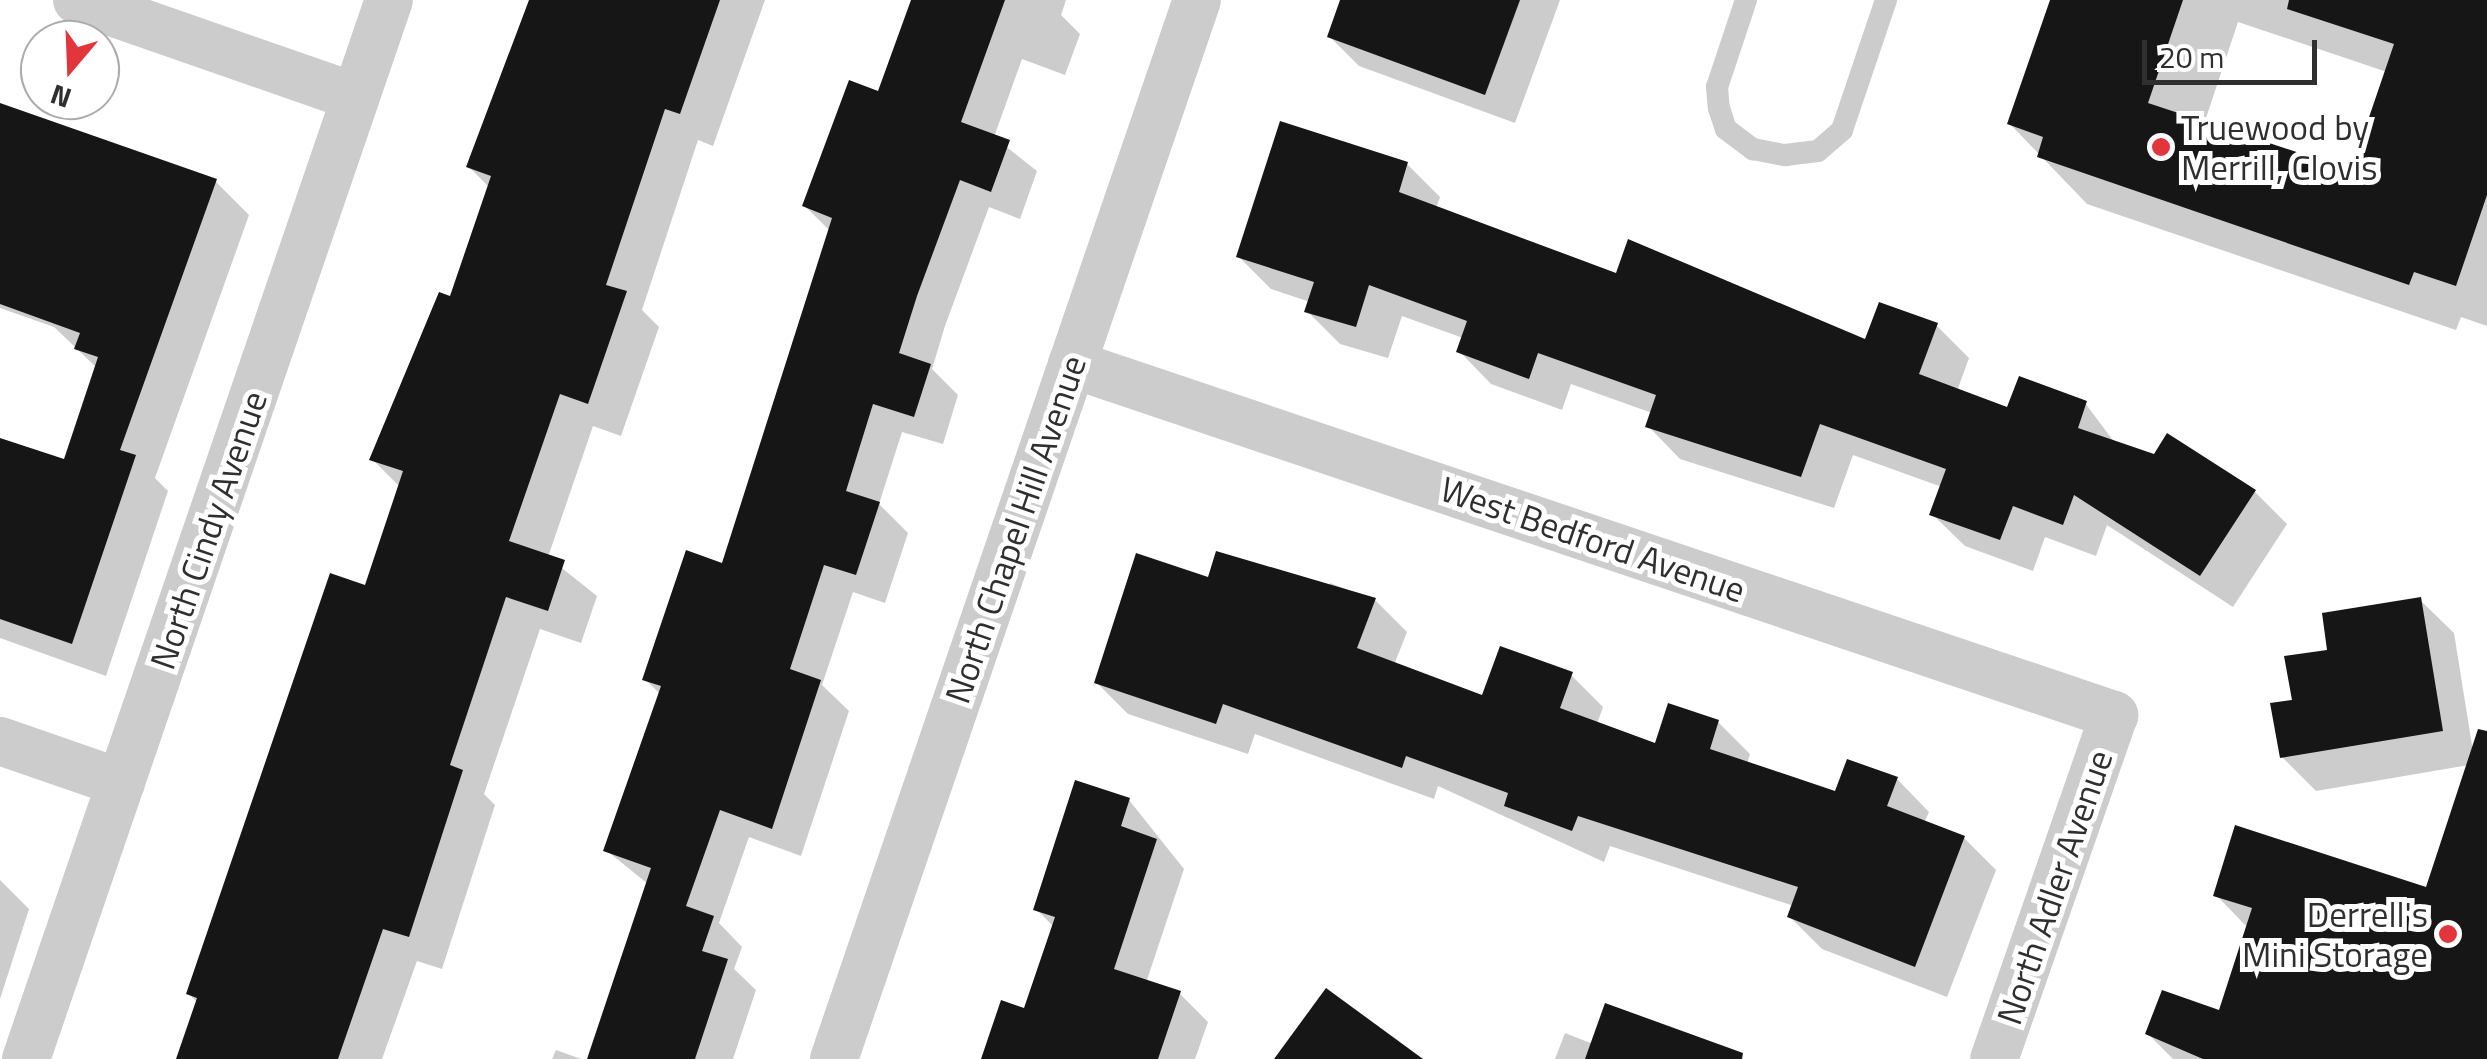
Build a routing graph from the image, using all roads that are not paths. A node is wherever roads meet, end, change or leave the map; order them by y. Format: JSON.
{"nodes":[{"id":1,"x":76,"y":0,"type":"edge"},
{"id":2,"x":389,"y":0,"type":"edge"},
{"id":3,"x":1198,"y":0,"type":"edge"},
{"id":4,"x":1746,"y":0,"type":"edge"},
{"id":5,"x":1886,"y":0,"type":"edge"},
{"id":6,"x":356,"y":97,"type":"junction"},
{"id":7,"x":1072,"y":364,"type":"junction"},
{"id":8,"x":2114,"y":715,"type":"joint"},
{"id":9,"x":0,"y":742,"type":"edge"},
{"id":10,"x":121,"y":783,"type":"junction"},
{"id":11,"x":26,"y":1059,"type":"edge"},
{"id":12,"x":834,"y":1059,"type":"edge"},
{"id":13,"x":1994,"y":1059,"type":"edge"}],
"edges":[{"from":1,"to":6,"type":"street"},
{"from":2,"to":6,"type":"street","name":"North Cindy Avenue"},
{"from":3,"to":7,"type":"street","name":"North Chapel Hill Avenue"},
{"from":4,"to":5,"type":"lane"},
{"from":6,"to":10,"type":"street","name":"North Cindy Avenue"},
{"from":7,"to":8,"type":"street","name":"West Bedford Avenue"},
{"from":7,"to":12,"type":"street","name":"North Chapel Hill Avenue"},
{"from":8,"to":13,"type":"street","name":"North Adler Avenue"},
{"from":9,"to":10,"type":"street"},
{"from":10,"to":11,"type":"street","name":"North Cindy Avenue"}]}
